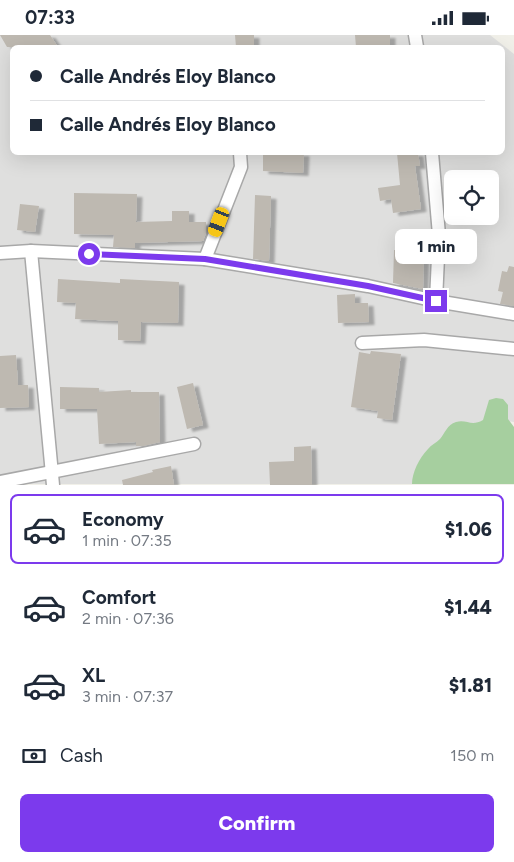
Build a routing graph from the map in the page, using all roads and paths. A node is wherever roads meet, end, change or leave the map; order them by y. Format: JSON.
{"nodes":[{"id":1,"x":240,"y":155,"type":"edge"},
{"id":2,"x":432,"y":155,"type":"edge"},
{"id":3,"x":31,"y":251,"type":"junction"},
{"id":4,"x":0,"y":253,"type":"edge"},
{"id":5,"x":205,"y":259,"type":"junction"},
{"id":6,"x":436,"y":301,"type":"junction"},
{"id":7,"x":514,"y":314,"type":"edge"},
{"id":8,"x":362,"y":343,"type":"dead end"},
{"id":9,"x":514,"y":349,"type":"edge"},
{"id":10,"x":194,"y":444,"type":"dead end"},
{"id":11,"x":53,"y":478,"type":"edge"},
{"id":12,"x":0,"y":482,"type":"edge"}],
"edges":[{"from":1,"to":5,"type":"street"},
{"from":2,"to":6,"type":"street"},
{"from":3,"to":4,"type":"street"},
{"from":3,"to":5,"type":"street"},
{"from":3,"to":11,"type":"street"},
{"from":5,"to":6,"type":"street"},
{"from":6,"to":7,"type":"street"},
{"from":8,"to":9,"type":"street"},
{"from":10,"to":11,"type":"street"},
{"from":11,"to":12,"type":"street"}]}
